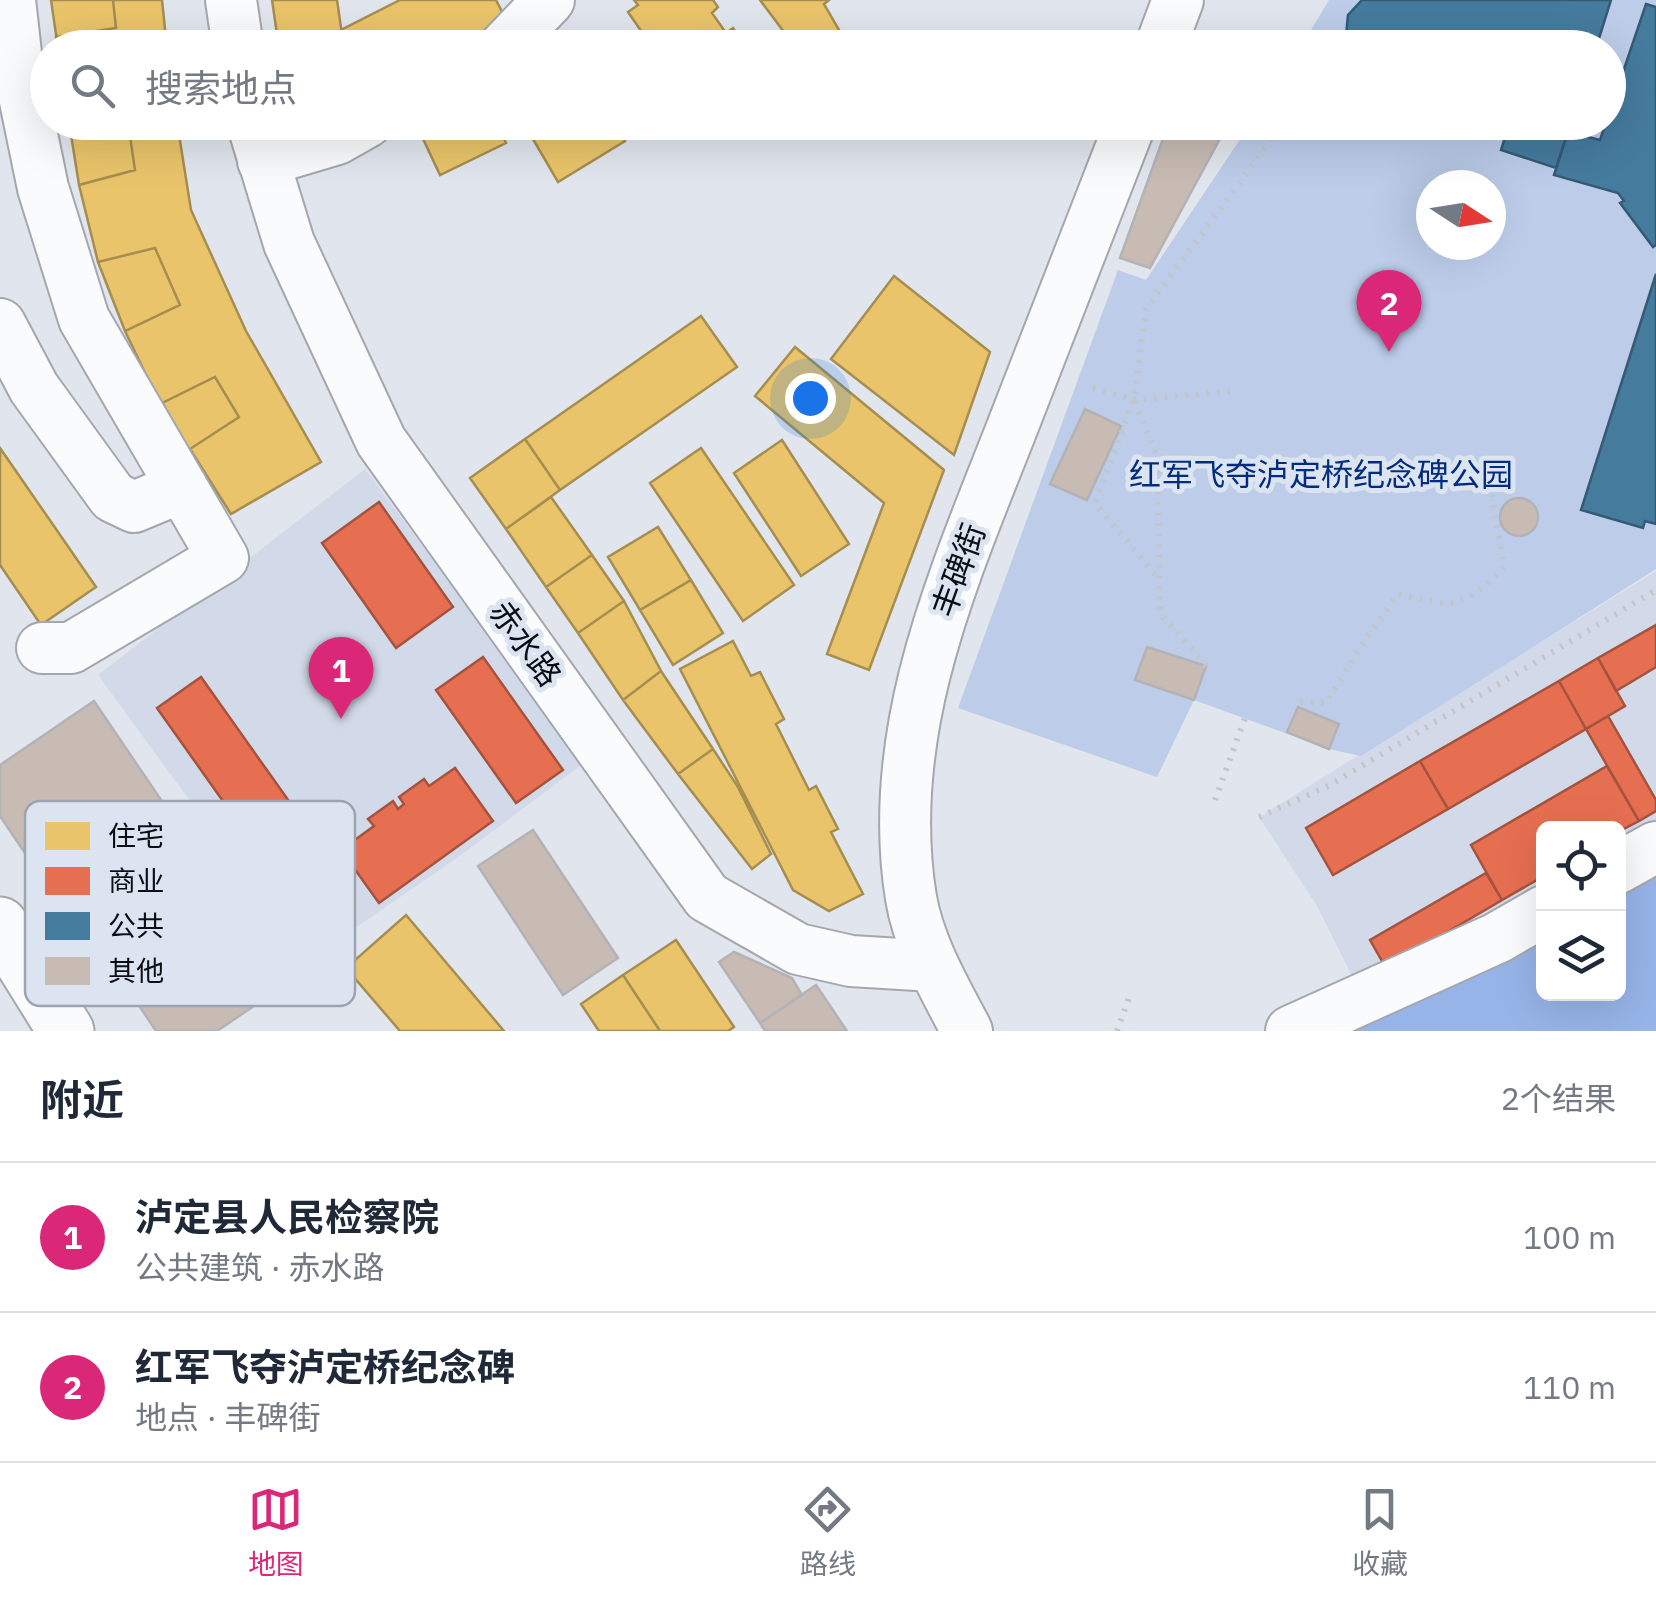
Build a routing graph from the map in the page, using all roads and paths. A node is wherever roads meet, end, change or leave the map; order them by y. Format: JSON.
{"nodes":[{"id":1,"x":10,"y":0,"type":"edge"},
{"id":2,"x":231,"y":0,"type":"edge"},
{"id":3,"x":549,"y":0,"type":"edge"},
{"id":4,"x":1178,"y":0,"type":"edge"},
{"id":5,"x":235,"y":30,"type":"edge"},
{"id":6,"x":520,"y":30,"type":"edge"},
{"id":7,"x":1167,"y":30,"type":"edge"},
{"id":8,"x":30,"y":125,"type":"edge"},
{"id":9,"x":33,"y":140,"type":"edge"},
{"id":10,"x":310,"y":140,"type":"edge"},
{"id":11,"x":1124,"y":140,"type":"edge"},
{"id":12,"x":1271,"y":140,"type":"edge"},
{"id":13,"x":258,"y":142,"type":"edge"},
{"id":14,"x":0,"y":324,"type":"edge"},
{"id":15,"x":1093,"y":388,"type":"dead end"},
{"id":16,"x":1234,"y":391,"type":"dead end"},
{"id":17,"x":1134,"y":400,"type":"junction"},
{"id":18,"x":1488,"y":473,"type":"dead end"},
{"id":19,"x":182,"y":488,"type":"junction"},
{"id":20,"x":1157,"y":578,"type":"junction"},
{"id":21,"x":1656,"y":590,"type":"edge"},
{"id":22,"x":42,"y":648,"type":"dead end"},
{"id":23,"x":1206,"y":666,"type":"dead end"},
{"id":24,"x":1300,"y":702,"type":"dead end"},
{"id":25,"x":1246,"y":718,"type":"dead end"},
{"id":26,"x":1215,"y":800,"type":"dead end"},
{"id":27,"x":1259,"y":818,"type":"dead end"},
{"id":28,"x":1656,"y":846,"type":"edge"},
{"id":29,"x":1626,"y":863,"type":"edge"},
{"id":30,"x":1536,"y":916,"type":"edge"},
{"id":31,"x":0,"y":925,"type":"edge"},
{"id":32,"x":25,"y":965,"type":"edge"},
{"id":33,"x":933,"y":966,"type":"junction"},
{"id":34,"x":1130,"y":994,"type":"dead end"},
{"id":35,"x":50,"y":1006,"type":"edge"},
{"id":36,"x":66,"y":1031,"type":"edge"},
{"id":37,"x":967,"y":1031,"type":"edge"},
{"id":38,"x":1117,"y":1031,"type":"edge"},
{"id":39,"x":1291,"y":1031,"type":"edge"}],
"edges":[{"from":1,"to":8,"type":"street"},
{"from":2,"to":5,"type":"street"},
{"from":3,"to":6,"type":"street"},
{"from":4,"to":7,"type":"street"},
{"from":9,"to":19,"type":"street"},
{"from":10,"to":13,"type":"street"},
{"from":11,"to":33,"type":"street","name":"丰碑街"},
{"from":12,"to":17,"type":"path"},
{"from":13,"to":33,"type":"street","name":"赤水路"},
{"from":14,"to":19,"type":"street"},
{"from":15,"to":17,"type":"path"},
{"from":16,"to":17,"type":"path"},
{"from":17,"to":20,"type":"path"},
{"from":17,"to":20,"type":"path"},
{"from":18,"to":24,"type":"path"},
{"from":19,"to":22,"type":"street"},
{"from":20,"to":23,"type":"path"},
{"from":21,"to":27,"type":"path"},
{"from":25,"to":26,"type":"path"},
{"from":28,"to":29,"type":"street"},
{"from":30,"to":39,"type":"street"},
{"from":31,"to":32,"type":"main road"},
{"from":33,"to":37,"type":"street","name":"丰碑街"},
{"from":34,"to":38,"type":"path"},
{"from":35,"to":36,"type":"main road"}]}
